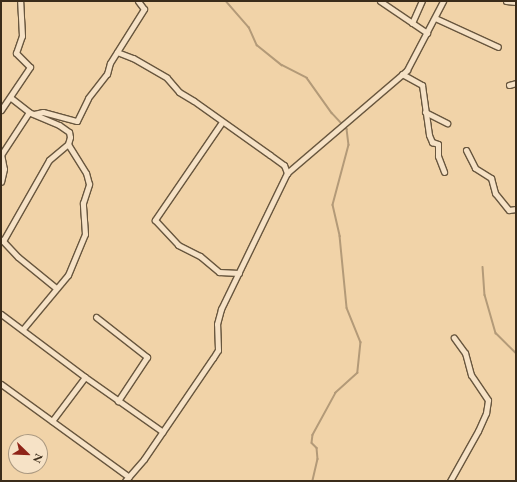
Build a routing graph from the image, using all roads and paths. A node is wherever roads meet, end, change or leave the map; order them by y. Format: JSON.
{"nodes":[{"id":1,"x":20,"y":1,"type":"edge"},
{"id":2,"x":138,"y":1,"type":"edge"},
{"id":3,"x":380,"y":1,"type":"edge"},
{"id":4,"x":422,"y":1,"type":"edge"},
{"id":5,"x":443,"y":1,"type":"edge"},
{"id":6,"x":506,"y":1,"type":"edge"},
{"id":7,"x":516,"y":2,"type":"edge"},
{"id":8,"x":435,"y":18,"type":"junction"},
{"id":9,"x":412,"y":23,"type":"junction"},
{"id":10,"x":427,"y":33,"type":"junction"},
{"id":11,"x":498,"y":47,"type":"dead end"},
{"id":12,"x":117,"y":52,"type":"junction"},
{"id":13,"x":402,"y":74,"type":"junction"},
{"id":14,"x":516,"y":83,"type":"edge"},
{"id":15,"x":509,"y":85,"type":"dead end"},
{"id":16,"x":10,"y":97,"type":"junction"},
{"id":17,"x":1,"y":110,"type":"edge"},
{"id":18,"x":425,"y":112,"type":"junction"},
{"id":19,"x":32,"y":113,"type":"junction"},
{"id":20,"x":222,"y":122,"type":"junction"},
{"id":21,"x":447,"y":123,"type":"dead end"},
{"id":22,"x":68,"y":144,"type":"junction"},
{"id":23,"x":466,"y":150,"type":"dead end"},
{"id":24,"x":1,"y":154,"type":"edge"},
{"id":25,"x":444,"y":172,"type":"dead end"},
{"id":26,"x":287,"y":173,"type":"junction"},
{"id":27,"x":1,"y":182,"type":"edge"},
{"id":28,"x":516,"y":209,"type":"edge"},
{"id":29,"x":2,"y":240,"type":"edge"},
{"id":30,"x":239,"y":273,"type":"junction"},
{"id":31,"x":56,"y":288,"type":"junction"},
{"id":32,"x":1,"y":314,"type":"edge"},
{"id":33,"x":96,"y":317,"type":"dead end"},
{"id":34,"x":23,"y":329,"type":"junction"},
{"id":35,"x":454,"y":338,"type":"dead end"},
{"id":36,"x":85,"y":377,"type":"junction"},
{"id":37,"x":1,"y":384,"type":"edge"},
{"id":38,"x":118,"y":402,"type":"junction"},
{"id":39,"x":52,"y":421,"type":"junction"},
{"id":40,"x":163,"y":432,"type":"junction"},
{"id":41,"x":127,"y":479,"type":"edge"},
{"id":42,"x":450,"y":481,"type":"edge"}],
"edges":[{"from":1,"to":16,"type":"street"},
{"from":2,"to":12,"type":"street"},
{"from":3,"to":9,"type":"street"},
{"from":4,"to":9,"type":"street"},
{"from":5,"to":8,"type":"street"},
{"from":6,"to":7,"type":"street"},
{"from":8,"to":10,"type":"street"},
{"from":8,"to":11,"type":"street"},
{"from":9,"to":10,"type":"street"},
{"from":10,"to":13,"type":"street"},
{"from":12,"to":19,"type":"street"},
{"from":12,"to":20,"type":"street"},
{"from":13,"to":18,"type":"street"},
{"from":13,"to":26,"type":"street"},
{"from":14,"to":15,"type":"street"},
{"from":16,"to":17,"type":"street"},
{"from":16,"to":19,"type":"street"},
{"from":18,"to":21,"type":"street"},
{"from":18,"to":25,"type":"street"},
{"from":19,"to":22,"type":"street"},
{"from":19,"to":24,"type":"street"},
{"from":20,"to":26,"type":"street"},
{"from":20,"to":30,"type":"street"},
{"from":22,"to":29,"type":"street"},
{"from":22,"to":31,"type":"street"},
{"from":23,"to":28,"type":"street"},
{"from":24,"to":27,"type":"street"},
{"from":26,"to":30,"type":"street"},
{"from":29,"to":31,"type":"street"},
{"from":30,"to":40,"type":"street"},
{"from":31,"to":34,"type":"street"},
{"from":32,"to":34,"type":"street"},
{"from":33,"to":38,"type":"street"},
{"from":34,"to":36,"type":"street"},
{"from":35,"to":42,"type":"street"},
{"from":36,"to":38,"type":"street"},
{"from":36,"to":39,"type":"street"},
{"from":37,"to":39,"type":"street"},
{"from":38,"to":40,"type":"street"},
{"from":39,"to":41,"type":"street"},
{"from":40,"to":41,"type":"street"}]}
